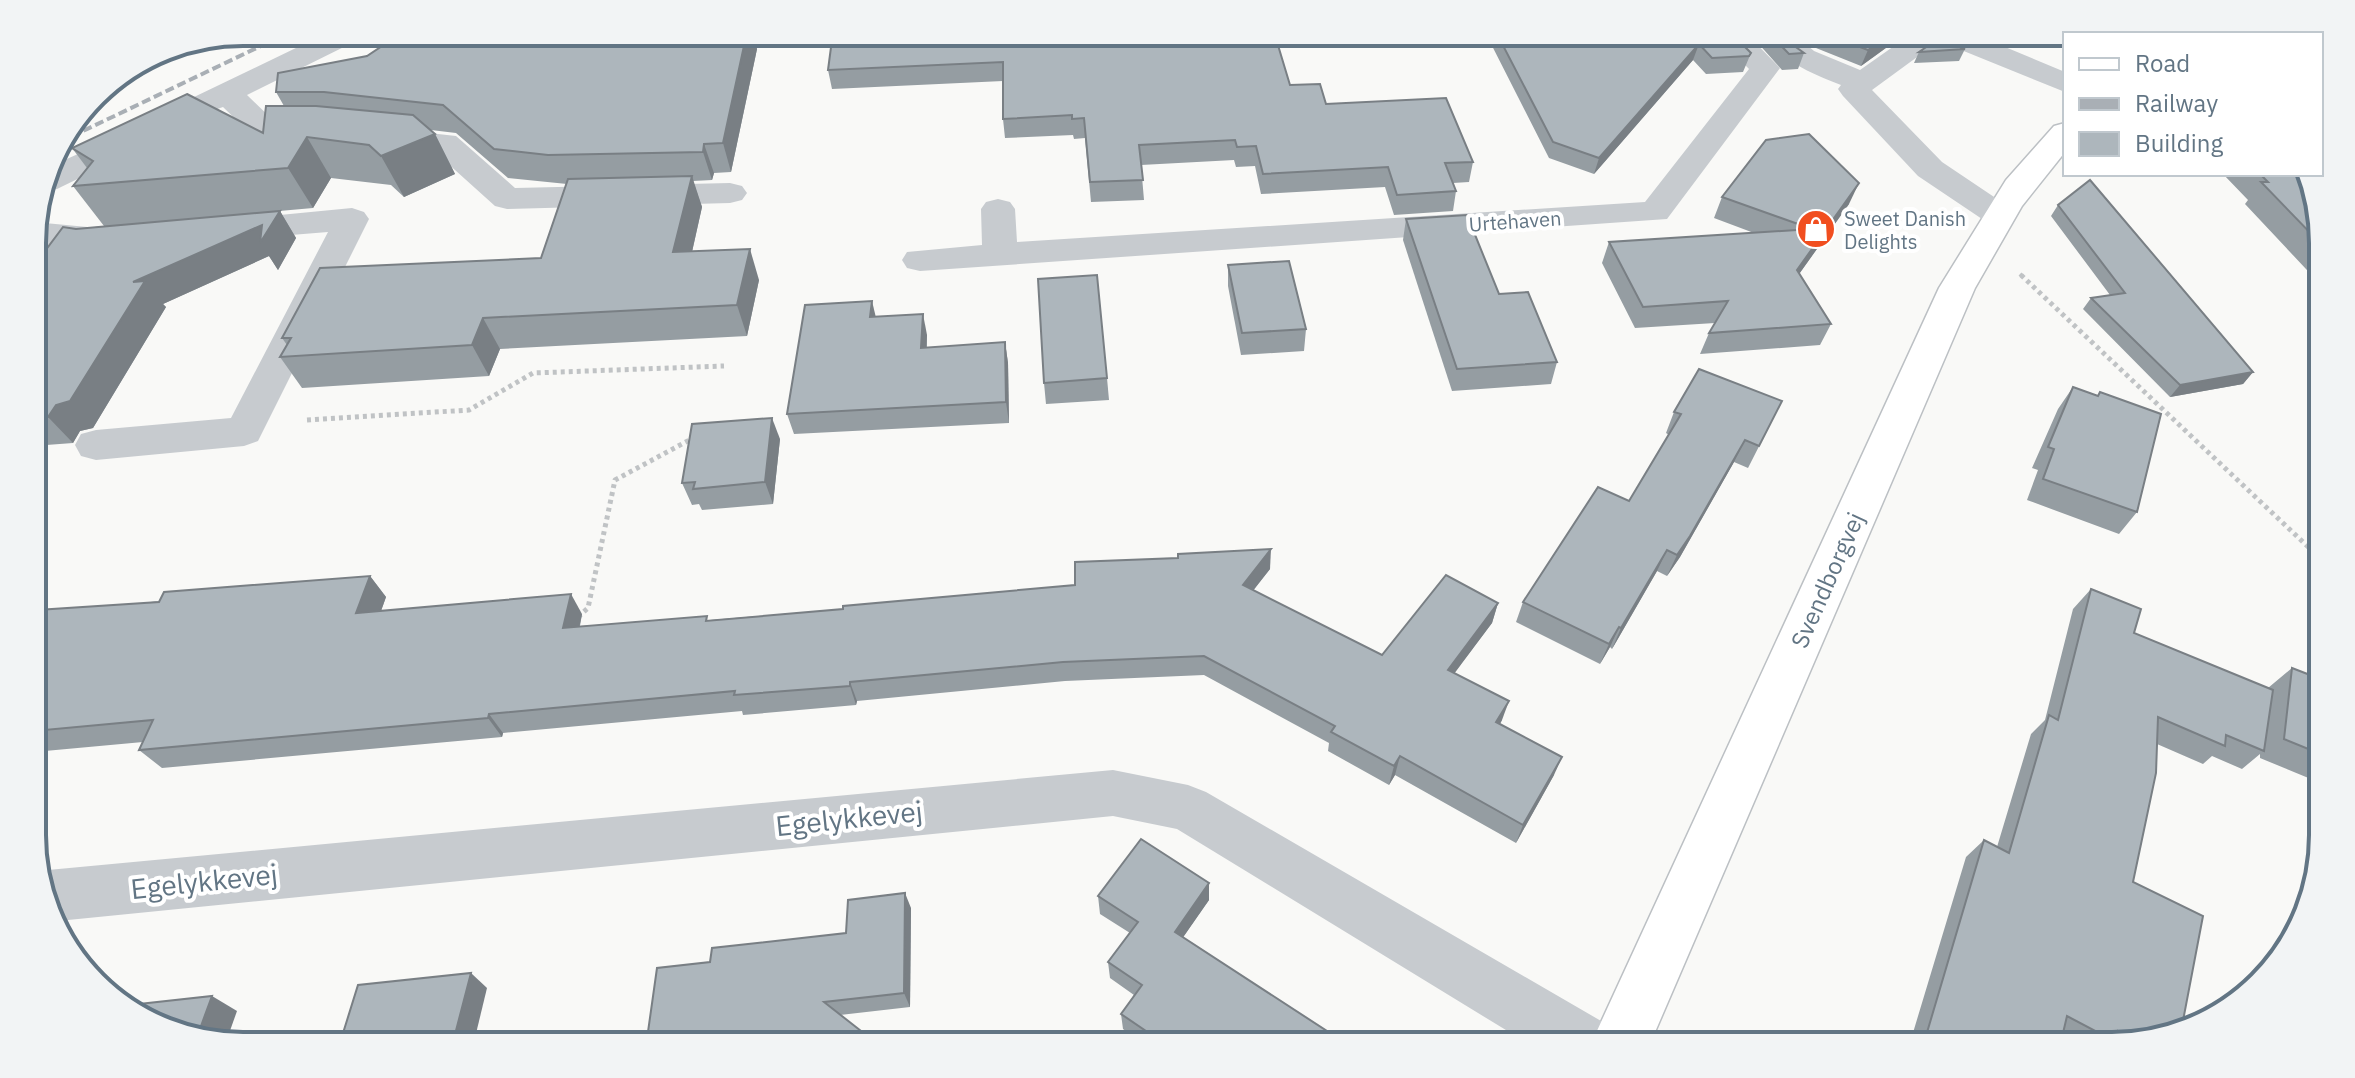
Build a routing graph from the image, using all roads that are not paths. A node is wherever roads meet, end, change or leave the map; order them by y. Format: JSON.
{"nodes":[{"id":1,"x":323,"y":46,"type":"edge"},
{"id":2,"x":1742,"y":46,"type":"edge"},
{"id":3,"x":1789,"y":46,"type":"edge"},
{"id":4,"x":1913,"y":46,"type":"edge"},
{"id":5,"x":1976,"y":46,"type":"edge"},
{"id":6,"x":1863,"y":82,"type":"junction"},
{"id":7,"x":2063,"y":82,"type":"edge"},
{"id":8,"x":227,"y":93,"type":"junction"},
{"id":9,"x":2063,"y":135,"type":"edge"},
{"id":10,"x":59,"y":175,"type":"edge"},
{"id":11,"x":730,"y":193,"type":"dead end"},
{"id":12,"x":998,"y":209,"type":"dead end"},
{"id":13,"x":1990,"y":228,"type":"junction"},
{"id":14,"x":202,"y":232,"type":"edge"},
{"id":15,"x":46,"y":235,"type":"edge"},
{"id":16,"x":157,"y":236,"type":"edge"},
{"id":17,"x":1000,"y":254,"type":"junction"},
{"id":18,"x":920,"y":260,"type":"dead end"},
{"id":19,"x":96,"y":445,"type":"dead end"},
{"id":20,"x":56,"y":895,"type":"edge"},
{"id":21,"x":1564,"y":1032,"type":"edge"},
{"id":22,"x":1625,"y":1032,"type":"edge"}],
"edges":[{"from":1,"to":8,"type":"street"},
{"from":2,"to":17,"type":"street","name":"Urtehaven"},
{"from":3,"to":6,"type":"street"},
{"from":4,"to":6,"type":"street"},
{"from":5,"to":7,"type":"street"},
{"from":6,"to":13,"type":"street"},
{"from":8,"to":10,"type":"street"},
{"from":8,"to":11,"type":"street"},
{"from":9,"to":13,"type":"main road","name":"Svendborgvej"},
{"from":12,"to":17,"type":"street"},
{"from":13,"to":22,"type":"main road","name":"Svendborgvej"},
{"from":14,"to":19,"type":"street"},
{"from":15,"to":16,"type":"street"},
{"from":17,"to":18,"type":"street","name":"Urtehaven"},
{"from":20,"to":21,"type":"street","name":"Egelykkevej"}]}
